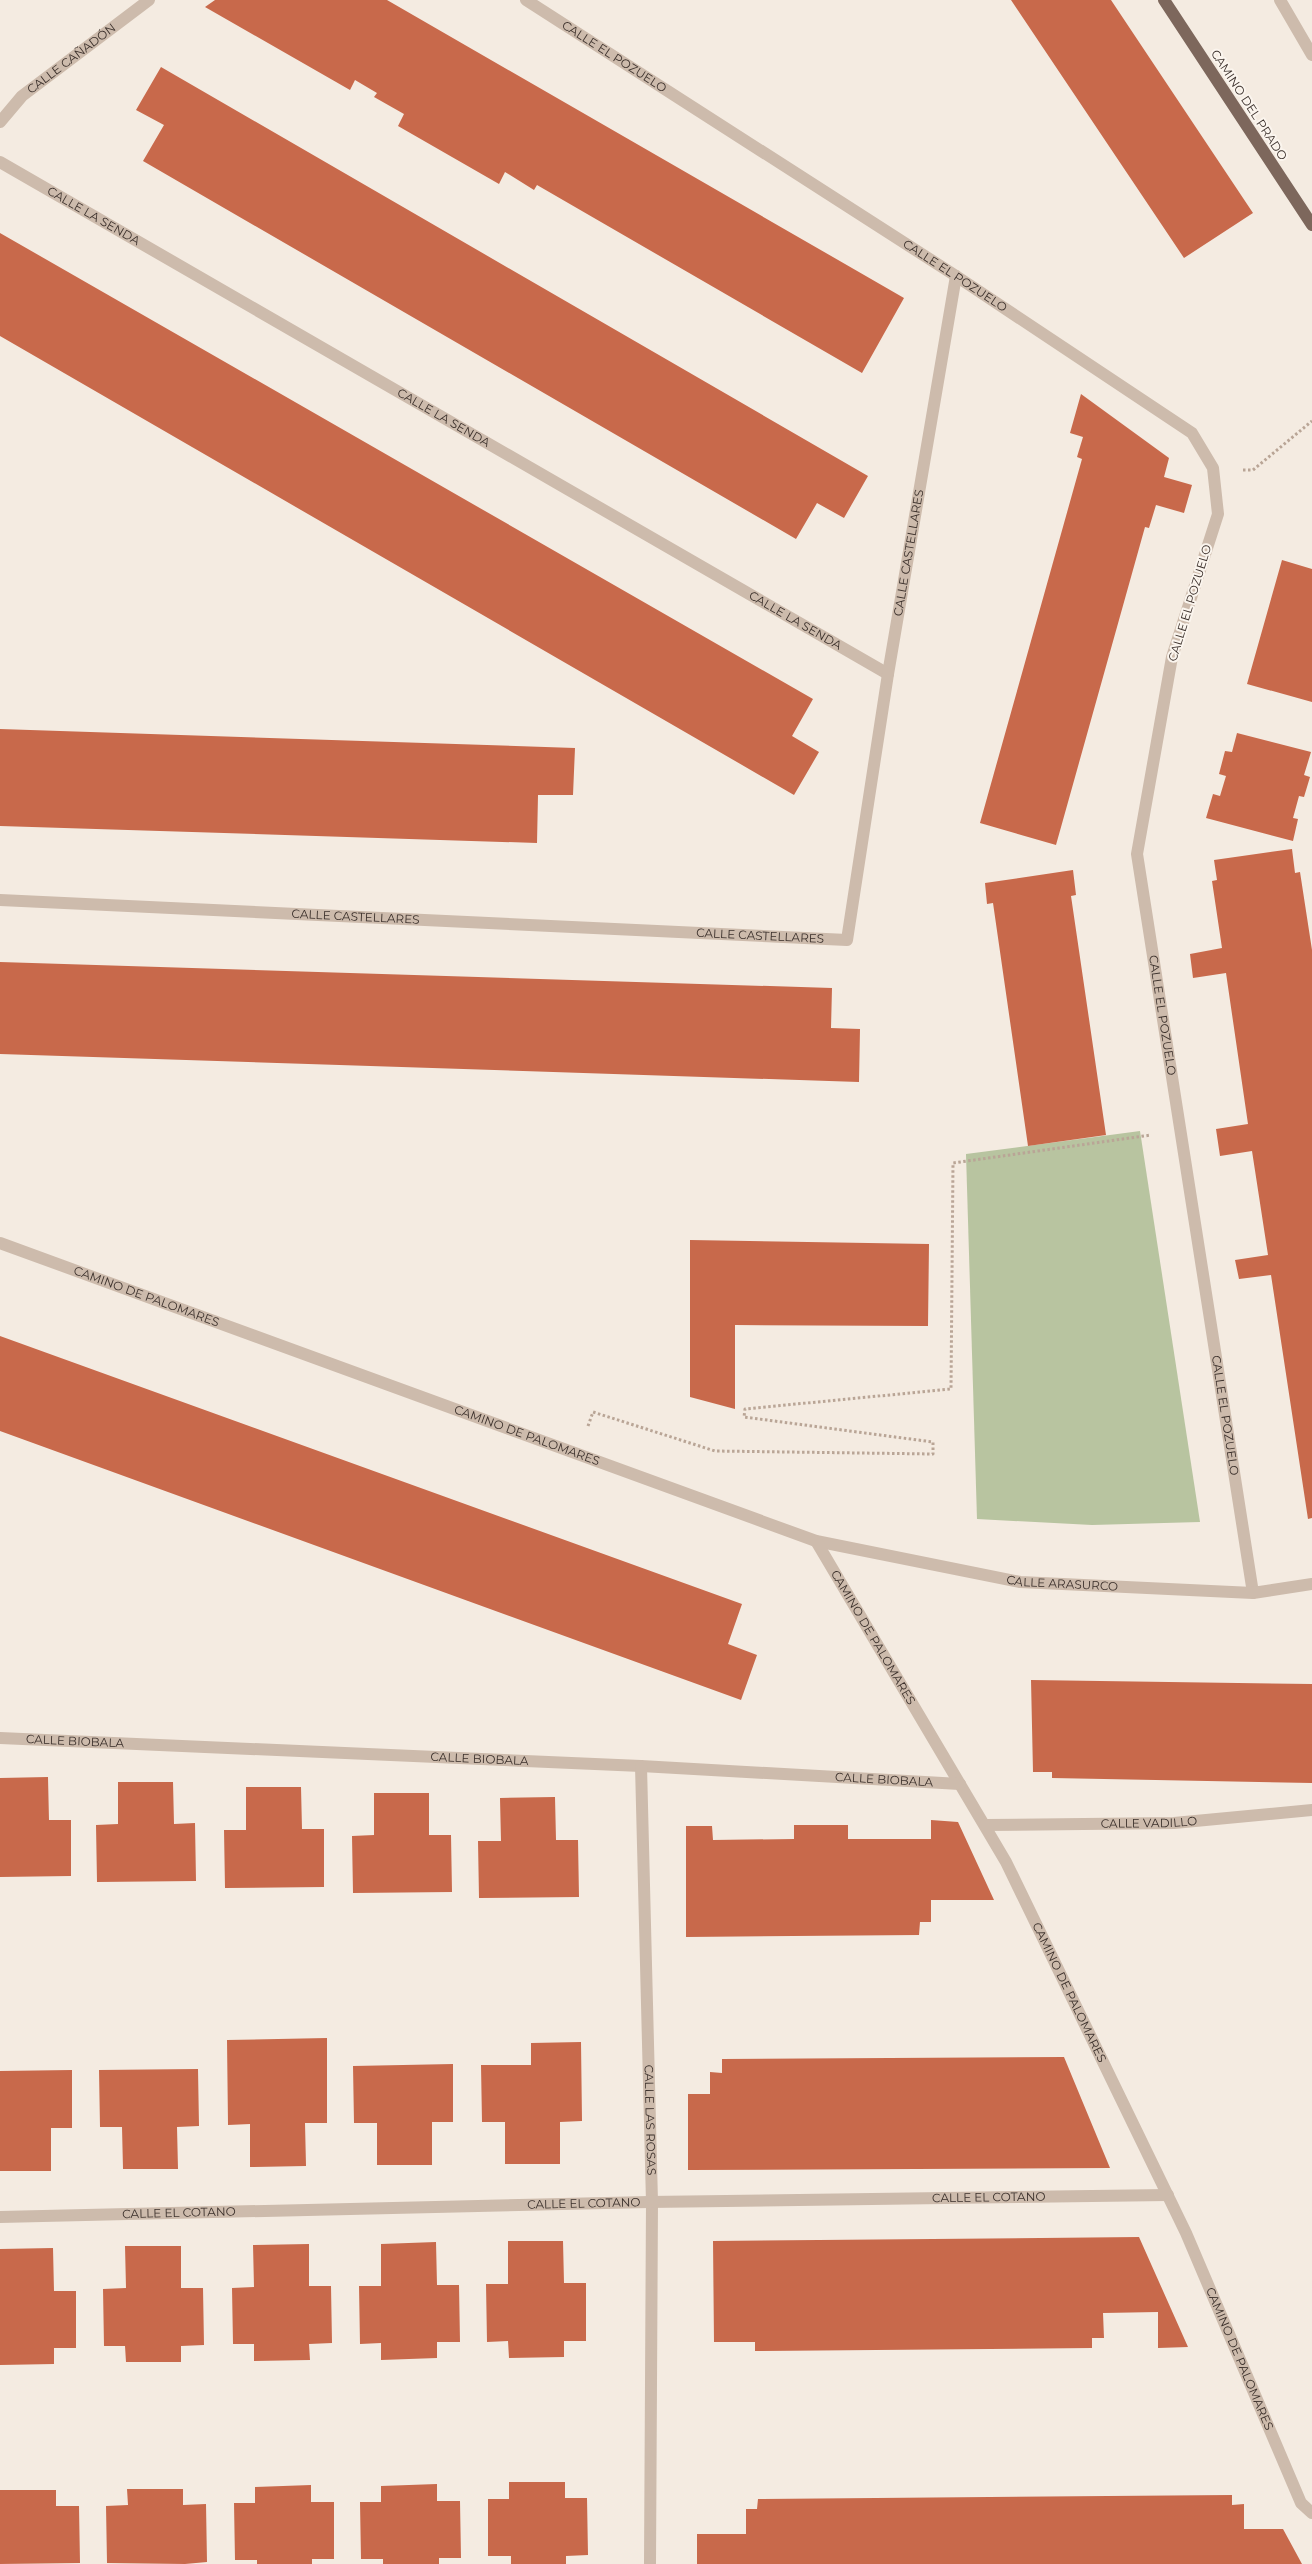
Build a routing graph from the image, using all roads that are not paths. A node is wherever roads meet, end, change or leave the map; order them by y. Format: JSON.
{"nodes":[{"id":1,"x":149,"y":0,"type":"edge"},
{"id":2,"x":1164,"y":0,"type":"edge"},
{"id":3,"x":1280,"y":0,"type":"edge"},
{"id":4,"x":537,"y":2,"type":"edge"},
{"id":5,"x":1312,"y":55,"type":"edge"},
{"id":6,"x":0,"y":122,"type":"edge"},
{"id":7,"x":0,"y":162,"type":"edge"},
{"id":8,"x":1312,"y":225,"type":"edge"},
{"id":9,"x":956,"y":276,"type":"junction"},
{"id":10,"x":888,"y":674,"type":"junction"},
{"id":11,"x":0,"y":900,"type":"edge"},
{"id":12,"x":0,"y":1243,"type":"edge"},
{"id":13,"x":816,"y":1541,"type":"junction"},
{"id":14,"x":1312,"y":1584,"type":"edge"},
{"id":15,"x":1252,"y":1593,"type":"junction"},
{"id":16,"x":0,"y":1738,"type":"edge"},
{"id":17,"x":641,"y":1766,"type":"junction"},
{"id":18,"x":960,"y":1784,"type":"junction"},
{"id":19,"x":1312,"y":1810,"type":"edge"},
{"id":20,"x":985,"y":1825,"type":"junction"},
{"id":21,"x":1168,"y":2195,"type":"junction"},
{"id":22,"x":652,"y":2202,"type":"junction"},
{"id":23,"x":0,"y":2218,"type":"edge"},
{"id":24,"x":1312,"y":2513,"type":"edge"},
{"id":25,"x":650,"y":2564,"type":"edge"}],
"edges":[{"from":1,"to":6,"type":"street","name":"CALLE CAÑADÓN"},
{"from":2,"to":8,"type":"main road","name":"CAMINO DEL PRADO"},
{"from":3,"to":5,"type":"street"},
{"from":4,"to":9,"type":"street","name":"CALLE EL POZUELO"},
{"from":7,"to":10,"type":"street","name":"CALLE LA SENDA"},
{"from":9,"to":10,"type":"street","name":"CALLE CASTELLARES"},
{"from":9,"to":15,"type":"street","name":"CALLE EL POZUELO"},
{"from":10,"to":11,"type":"street","name":"CALLE CASTELLARES"},
{"from":12,"to":13,"type":"street","name":"CAMINO DE PALOMARES"},
{"from":13,"to":15,"type":"street","name":"CALLE ARASURCO"},
{"from":13,"to":18,"type":"street","name":"CAMINO DE PALOMARES"},
{"from":14,"to":15,"type":"street","name":"CALLE ARASURCO"},
{"from":16,"to":17,"type":"street","name":"CALLE BIOBALA"},
{"from":17,"to":18,"type":"street","name":"CALLE BIOBALA"},
{"from":17,"to":22,"type":"street","name":"CALLE LAS ROSAS"},
{"from":18,"to":20,"type":"street","name":"CAMINO DE PALOMARES"},
{"from":19,"to":20,"type":"street","name":"CALLE VADILLO"},
{"from":20,"to":21,"type":"street","name":"CAMINO DE PALOMARES"},
{"from":21,"to":22,"type":"street","name":"CALLE EL COTANO"},
{"from":21,"to":24,"type":"street","name":"CAMINO DE PALOMARES"},
{"from":22,"to":23,"type":"street","name":"CALLE EL COTANO"},
{"from":22,"to":25,"type":"street","name":"CALLE LAS ROSAS"}]}
